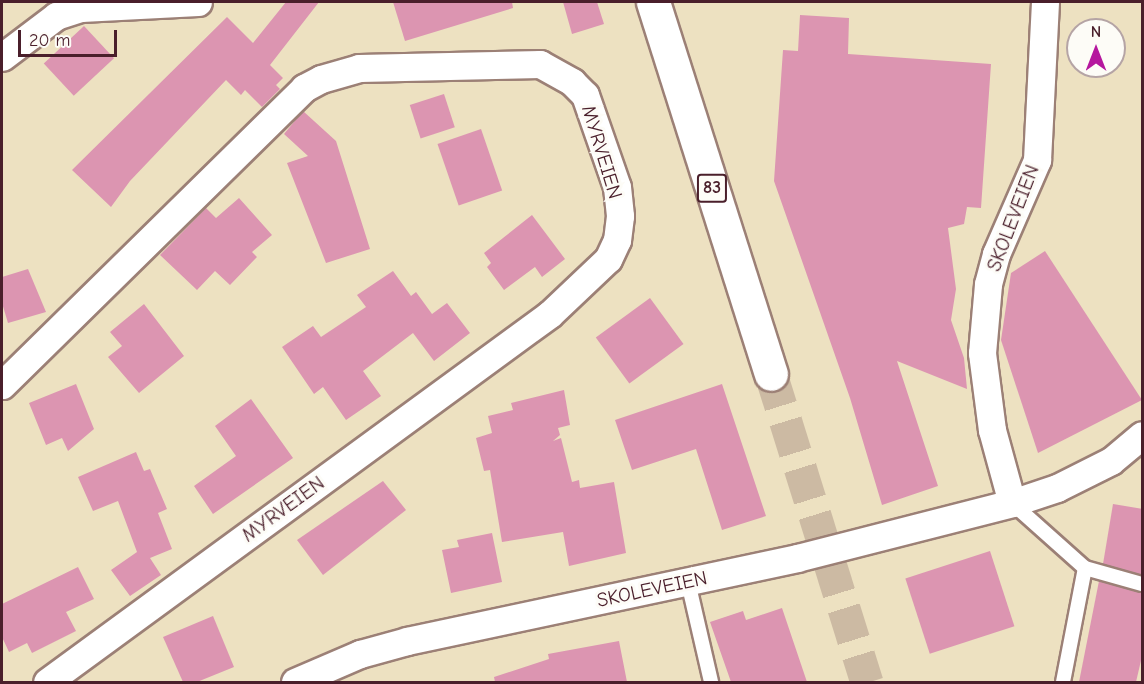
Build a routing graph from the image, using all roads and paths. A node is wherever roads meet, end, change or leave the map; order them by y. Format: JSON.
{"nodes":[{"id":1,"x":198,"y":2,"type":"edge"},
{"id":2,"x":653,"y":2,"type":"edge"},
{"id":3,"x":1045,"y":2,"type":"edge"},
{"id":4,"x":2,"y":57,"type":"edge"},
{"id":5,"x":771,"y":374,"type":"tunnel mouth"},
{"id":6,"x":2,"y":385,"type":"edge"},
{"id":7,"x":1143,"y":435,"type":"edge"},
{"id":8,"x":1012,"y":503,"type":"junction"},
{"id":9,"x":1085,"y":568,"type":"junction"},
{"id":10,"x":688,"y":582,"type":"junction"},
{"id":11,"x":1143,"y":584,"type":"edge"},
{"id":12,"x":47,"y":682,"type":"edge"},
{"id":13,"x":295,"y":682,"type":"edge"},
{"id":14,"x":711,"y":682,"type":"edge"},
{"id":15,"x":1063,"y":682,"type":"edge"}],
"edges":[{"from":1,"to":4,"type":"street"},
{"from":2,"to":5,"type":"highway","number":"83"},
{"from":3,"to":8,"type":"street","name":"SKOLEVEIEN"},
{"from":6,"to":12,"type":"street","name":"MYRVEIEN"},
{"from":7,"to":8,"type":"street","name":"SKOLEVEIEN"},
{"from":8,"to":9,"type":"lane"},
{"from":8,"to":10,"type":"street","name":"SKOLEVEIEN"},
{"from":9,"to":11,"type":"lane"},
{"from":9,"to":15,"type":"lane"},
{"from":10,"to":13,"type":"street","name":"SKOLEVEIEN"},
{"from":10,"to":14,"type":"lane"}]}
